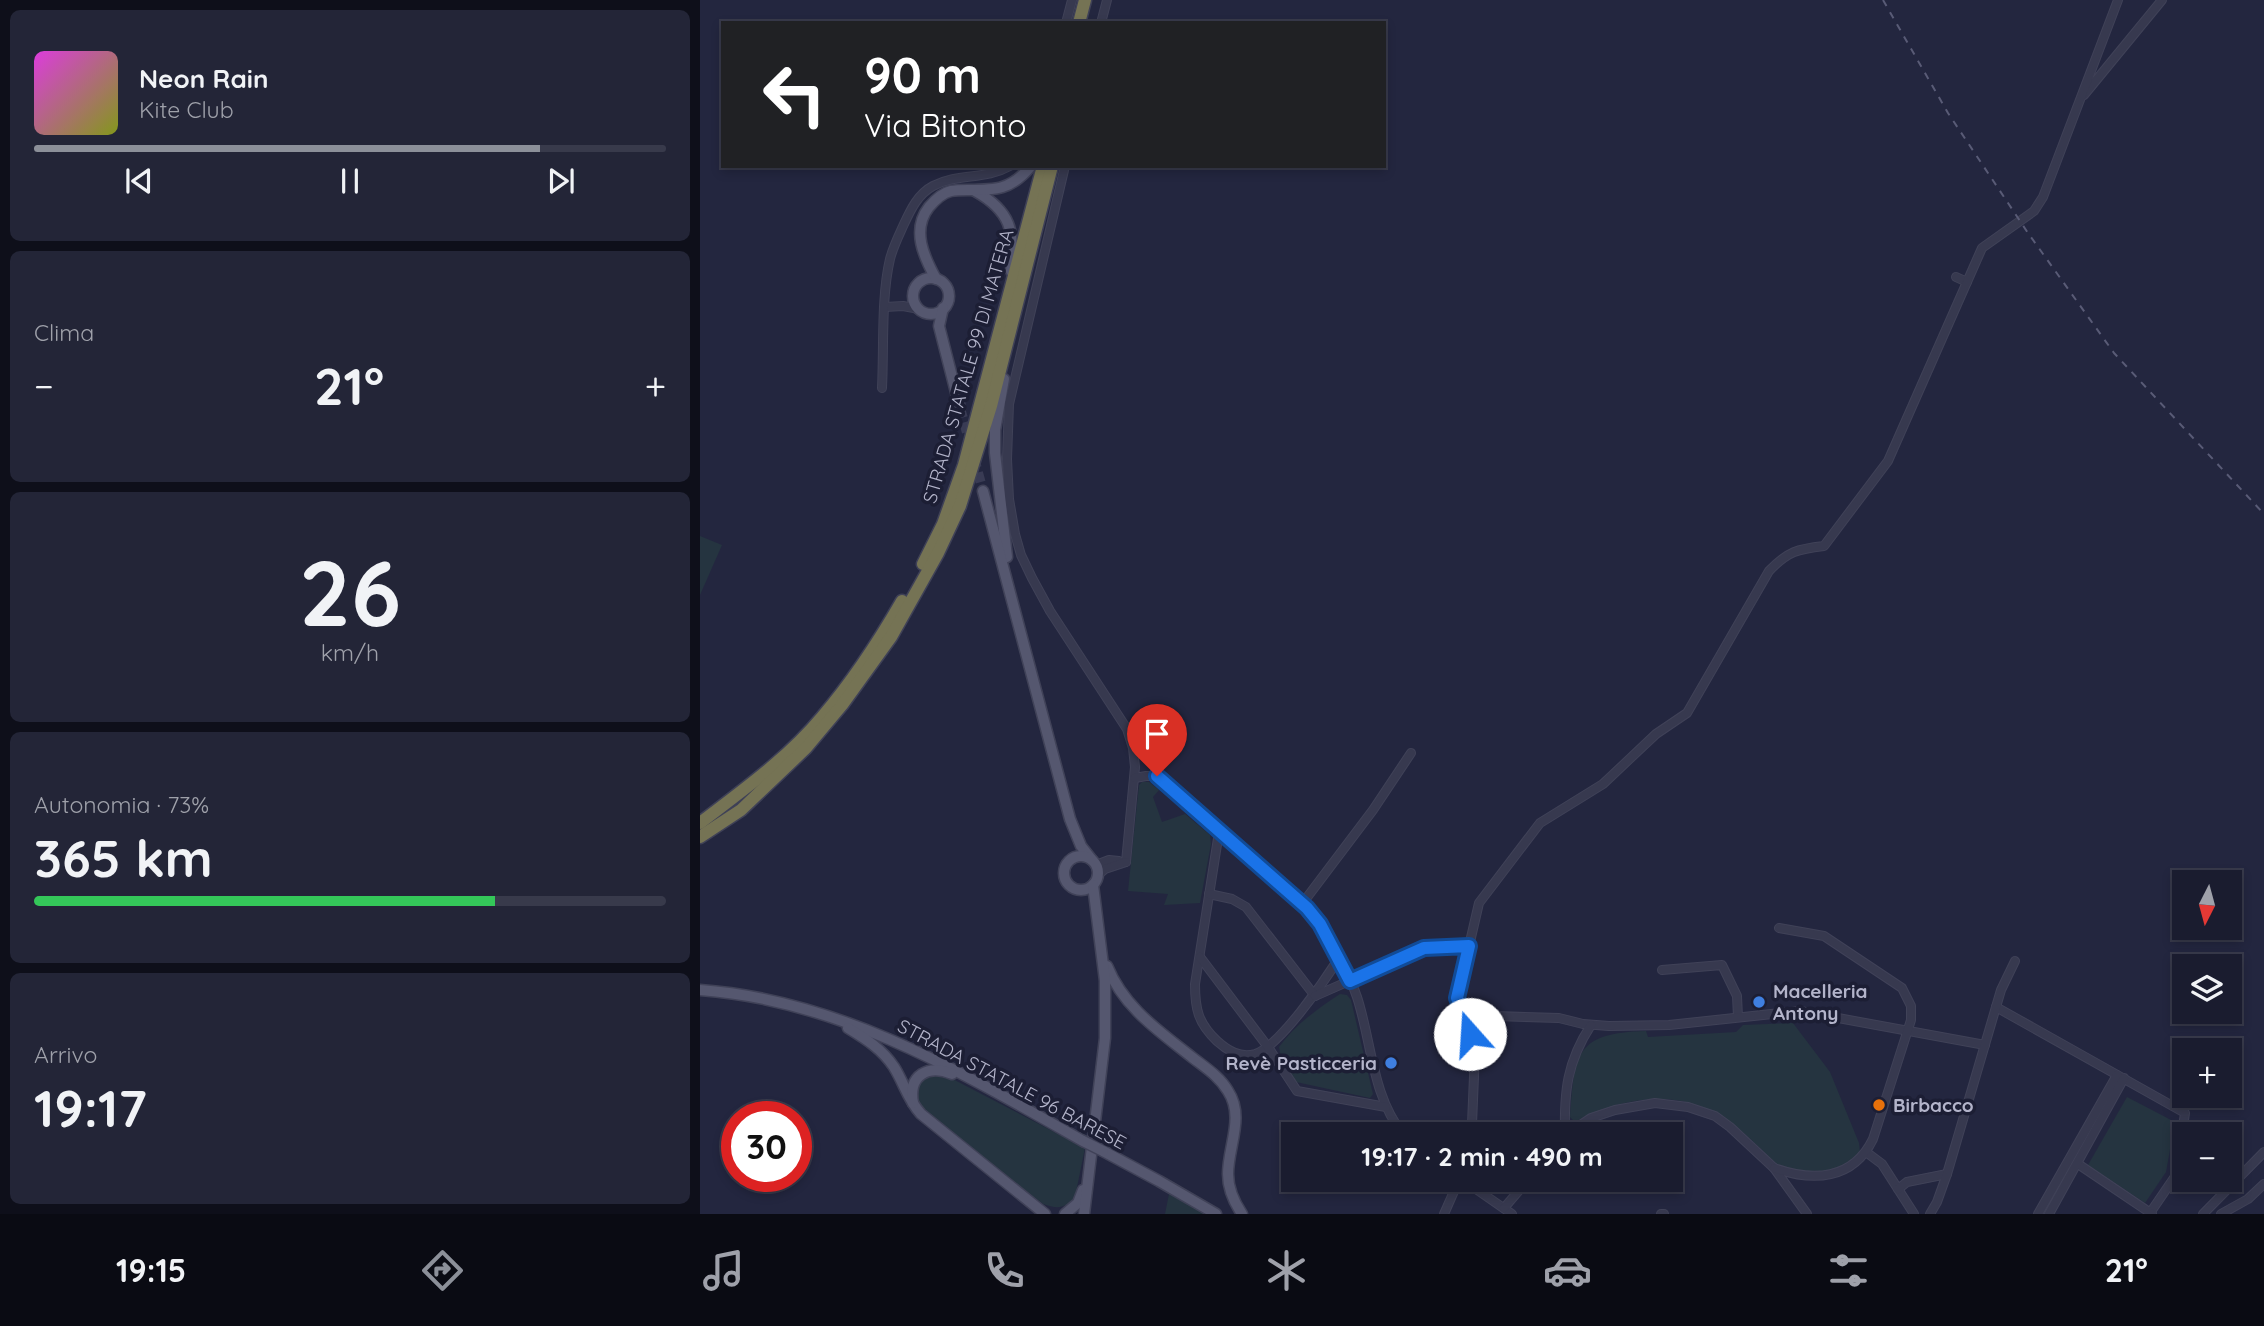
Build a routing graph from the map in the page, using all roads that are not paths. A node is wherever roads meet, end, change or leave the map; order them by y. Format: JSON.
{"nodes":[{"id":1,"x":1085,"y":0,"type":"edge"},
{"id":2,"x":1093,"y":0,"type":"edge"},
{"id":3,"x":1107,"y":0,"type":"edge"},
{"id":4,"x":2118,"y":0,"type":"edge"},
{"id":5,"x":2162,"y":0,"type":"edge"},
{"id":6,"x":1070,"y":1,"type":"edge"},
{"id":7,"x":1066,"y":21,"type":"edge"},
{"id":8,"x":1080,"y":21,"type":"edge"},
{"id":9,"x":1088,"y":21,"type":"edge"},
{"id":10,"x":1102,"y":21,"type":"edge"},
{"id":11,"x":2078,"y":103,"type":"junction"},
{"id":12,"x":1006,"y":168,"type":"edge"},
{"id":13,"x":1029,"y":168,"type":"edge"},
{"id":14,"x":1042,"y":168,"type":"edge"},
{"id":15,"x":1052,"y":168,"type":"edge"},
{"id":16,"x":1065,"y":168,"type":"edge"},
{"id":17,"x":972,"y":190,"type":"junction"},
{"id":18,"x":924,"y":257,"type":"junction"},
{"id":19,"x":1955,"y":277,"type":"dead end"},
{"id":20,"x":936,"y":279,"type":"junction"},
{"id":21,"x":919,"y":282,"type":"junction"},
{"id":22,"x":1967,"y":282,"type":"junction"},
{"id":23,"x":1021,"y":290,"type":"junction"},
{"id":24,"x":1008,"y":303,"type":"junction"},
{"id":25,"x":885,"y":307,"type":"junction"},
{"id":26,"x":916,"y":307,"type":"junction"},
{"id":27,"x":943,"y":308,"type":"junction"},
{"id":28,"x":939,"y":326,"type":"junction"},
{"id":29,"x":883,"y":388,"type":"dead end"},
{"id":30,"x":960,"y":408,"type":"tunnel mouth"},
{"id":31,"x":982,"y":491,"type":"tunnel mouth"},
{"id":32,"x":1015,"y":608,"type":"junction"},
{"id":33,"x":1411,"y":753,"type":"dead end"},
{"id":34,"x":1135,"y":778,"type":"junction"},
{"id":35,"x":1070,"y":819,"type":"junction"},
{"id":36,"x":700,"y":823,"type":"edge"},
{"id":37,"x":1219,"y":832,"type":"junction"},
{"id":38,"x":700,"y":837,"type":"edge"},
{"id":39,"x":1074,"y":857,"type":"junction"},
{"id":40,"x":1092,"y":875,"type":"junction"},
{"id":41,"x":1209,"y":894,"type":"junction"},
{"id":42,"x":1302,"y":904,"type":"junction"},
{"id":43,"x":1779,"y":928,"type":"dead end"},
{"id":44,"x":1469,"y":946,"type":"junction"},
{"id":45,"x":1103,"y":955,"type":"junction"},
{"id":46,"x":1200,"y":957,"type":"junction"},
{"id":47,"x":1339,"y":958,"type":"junction"},
{"id":48,"x":2015,"y":961,"type":"dead end"},
{"id":49,"x":1662,"y":970,"type":"dead end"},
{"id":50,"x":1350,"y":981,"type":"junction"},
{"id":51,"x":700,"y":990,"type":"edge"},
{"id":52,"x":1315,"y":996,"type":"junction"},
{"id":53,"x":787,"y":1005,"type":"junction"},
{"id":54,"x":1996,"y":1007,"type":"junction"},
{"id":55,"x":1464,"y":1014,"type":"junction"},
{"id":56,"x":1738,"y":1017,"type":"junction"},
{"id":57,"x":1591,"y":1025,"type":"junction"},
{"id":58,"x":1909,"y":1031,"type":"junction"},
{"id":59,"x":1985,"y":1045,"type":"junction"},
{"id":60,"x":1268,"y":1047,"type":"junction"},
{"id":61,"x":2121,"y":1076,"type":"junction"},
{"id":62,"x":1013,"y":1101,"type":"junction"},
{"id":63,"x":913,"y":1105,"type":"junction"},
{"id":64,"x":1386,"y":1107,"type":"junction"},
{"id":65,"x":1395,"y":1122,"type":"edge"},
{"id":66,"x":1472,"y":1122,"type":"edge"},
{"id":67,"x":1566,"y":1122,"type":"edge"},
{"id":68,"x":1585,"y":1122,"type":"edge"},
{"id":69,"x":1866,"y":1152,"type":"junction"},
{"id":70,"x":2264,"y":1152,"type":"edge"},
{"id":71,"x":2078,"y":1164,"type":"junction"},
{"id":72,"x":1774,"y":1168,"type":"junction"},
{"id":73,"x":1947,"y":1174,"type":"junction"},
{"id":74,"x":1088,"y":1177,"type":"junction"},
{"id":75,"x":2264,"y":1184,"type":"edge"},
{"id":76,"x":1898,"y":1189,"type":"junction"},
{"id":77,"x":1455,"y":1192,"type":"edge"},
{"id":78,"x":1479,"y":1192,"type":"edge"},
{"id":79,"x":1518,"y":1192,"type":"edge"},
{"id":80,"x":1504,"y":1208,"type":"junction"},
{"id":81,"x":1044,"y":1213,"type":"edge"},
{"id":82,"x":2151,"y":1213,"type":"edge"},
{"id":83,"x":1056,"y":1214,"type":"edge"},
{"id":84,"x":1065,"y":1214,"type":"edge"},
{"id":85,"x":1083,"y":1214,"type":"edge"},
{"id":86,"x":1216,"y":1214,"type":"edge"},
{"id":87,"x":1242,"y":1214,"type":"edge"},
{"id":88,"x":1444,"y":1214,"type":"edge"},
{"id":89,"x":1512,"y":1214,"type":"edge"},
{"id":90,"x":1807,"y":1214,"type":"edge"},
{"id":91,"x":1914,"y":1214,"type":"edge"},
{"id":92,"x":1930,"y":1214,"type":"edge"},
{"id":93,"x":2038,"y":1214,"type":"edge"},
{"id":94,"x":2049,"y":1214,"type":"edge"},
{"id":95,"x":2203,"y":1214,"type":"edge"},
{"id":96,"x":2221,"y":1214,"type":"edge"}],
"edges":[{"from":1,"to":8,"type":"highway"},
{"from":2,"to":9,"type":"highway"},
{"from":3,"to":10,"type":"street"},
{"from":4,"to":11,"type":"street"},
{"from":5,"to":11,"type":"street"},
{"from":6,"to":7,"type":"street"},
{"from":11,"to":22,"type":"street"},
{"from":12,"to":25,"type":"street"},
{"from":13,"to":17,"type":"main road"},
{"from":14,"to":24,"type":"highway","name":"STRADA STATALE 99 DI MATERA"},
{"from":15,"to":23,"type":"highway","name":"STRADA STATALE 99 DI MATERA"},
{"from":16,"to":34,"type":"street"},
{"from":17,"to":18,"type":"main road"},
{"from":17,"to":24,"type":"main road"},
{"from":18,"to":20,"type":"main road"},
{"from":18,"to":21,"type":"main road"},
{"from":19,"to":22,"type":"street"},
{"from":20,"to":21,"type":"main road"},
{"from":20,"to":27,"type":"main road"},
{"from":21,"to":26,"type":"main road"},
{"from":22,"to":44,"type":"street"},
{"from":23,"to":32,"type":"main road"},
{"from":23,"to":38,"type":"highway","name":"STRADA STATALE 99 DI MATERA"},
{"from":24,"to":36,"type":"highway","name":"STRADA STATALE 99 DI MATERA"},
{"from":25,"to":26,"type":"street"},
{"from":25,"to":29,"type":"street"},
{"from":26,"to":27,"type":"main road"},
{"from":26,"to":28,"type":"main road","name":"STRADA STATALE 99 DI MATERA"},
{"from":27,"to":28,"type":"main road","name":"STRADA STATALE 99 DI MATERA"},
{"from":28,"to":30,"type":"main road","name":"STRADA STATALE 99 DI MATERA"},
{"from":31,"to":32,"type":"main road"},
{"from":32,"to":35,"type":"main road"},
{"from":33,"to":42,"type":"street"},
{"from":34,"to":37,"type":"street"},
{"from":34,"to":40,"type":"street"},
{"from":35,"to":39,"type":"main road"},
{"from":35,"to":40,"type":"main road"},
{"from":37,"to":41,"type":"street"},
{"from":37,"to":42,"type":"street"},
{"from":39,"to":40,"type":"main road"},
{"from":39,"to":40,"type":"main road"},
{"from":40,"to":45,"type":"main road"},
{"from":41,"to":46,"type":"street"},
{"from":41,"to":52,"type":"street"},
{"from":42,"to":47,"type":"street"},
{"from":43,"to":58,"type":"street"},
{"from":44,"to":50,"type":"street"},
{"from":44,"to":55,"type":"street"},
{"from":45,"to":74,"type":"main road"},
{"from":45,"to":87,"type":"main road"},
{"from":46,"to":60,"type":"street"},
{"from":46,"to":60,"type":"street"},
{"from":47,"to":50,"type":"street"},
{"from":47,"to":52,"type":"street"},
{"from":48,"to":54,"type":"street"},
{"from":49,"to":56,"type":"street"},
{"from":50,"to":52,"type":"street"},
{"from":50,"to":64,"type":"street"},
{"from":51,"to":53,"type":"main road","name":"STRADA STATALE 96 BARESE"},
{"from":52,"to":60,"type":"street"},
{"from":53,"to":62,"type":"main road","name":"STRADA STATALE 96 BARESE"},
{"from":53,"to":63,"type":"main road"},
{"from":54,"to":59,"type":"street"},
{"from":54,"to":61,"type":"street"},
{"from":55,"to":57,"type":"street"},
{"from":55,"to":66,"type":"street"},
{"from":56,"to":57,"type":"street"},
{"from":56,"to":58,"type":"street"},
{"from":57,"to":67,"type":"street"},
{"from":58,"to":59,"type":"street"},
{"from":58,"to":69,"type":"street"},
{"from":59,"to":73,"type":"street"},
{"from":60,"to":64,"type":"street"},
{"from":61,"to":71,"type":"street"},
{"from":61,"to":82,"type":"street"},
{"from":61,"to":93,"type":"street"},
{"from":62,"to":63,"type":"main road"},
{"from":62,"to":86,"type":"main road","name":"STRADA STATALE 96 BARESE","bridge":true},
{"from":63,"to":81,"type":"main road"},
{"from":64,"to":65,"type":"street"},
{"from":68,"to":72,"type":"street"},
{"from":69,"to":72,"type":"street"},
{"from":69,"to":76,"type":"street"},
{"from":70,"to":95,"type":"street"},
{"from":71,"to":82,"type":"street"},
{"from":71,"to":94,"type":"street"},
{"from":72,"to":90,"type":"street"},
{"from":73,"to":76,"type":"street"},
{"from":73,"to":92,"type":"street"},
{"from":74,"to":84,"type":"main road"},
{"from":74,"to":85,"type":"main road"},
{"from":75,"to":96,"type":"street"},
{"from":76,"to":91,"type":"street"},
{"from":77,"to":88,"type":"street"},
{"from":78,"to":80,"type":"street"},
{"from":79,"to":80,"type":"street"},
{"from":80,"to":89,"type":"street"},
{"from":81,"to":83,"type":"main road"}]}
